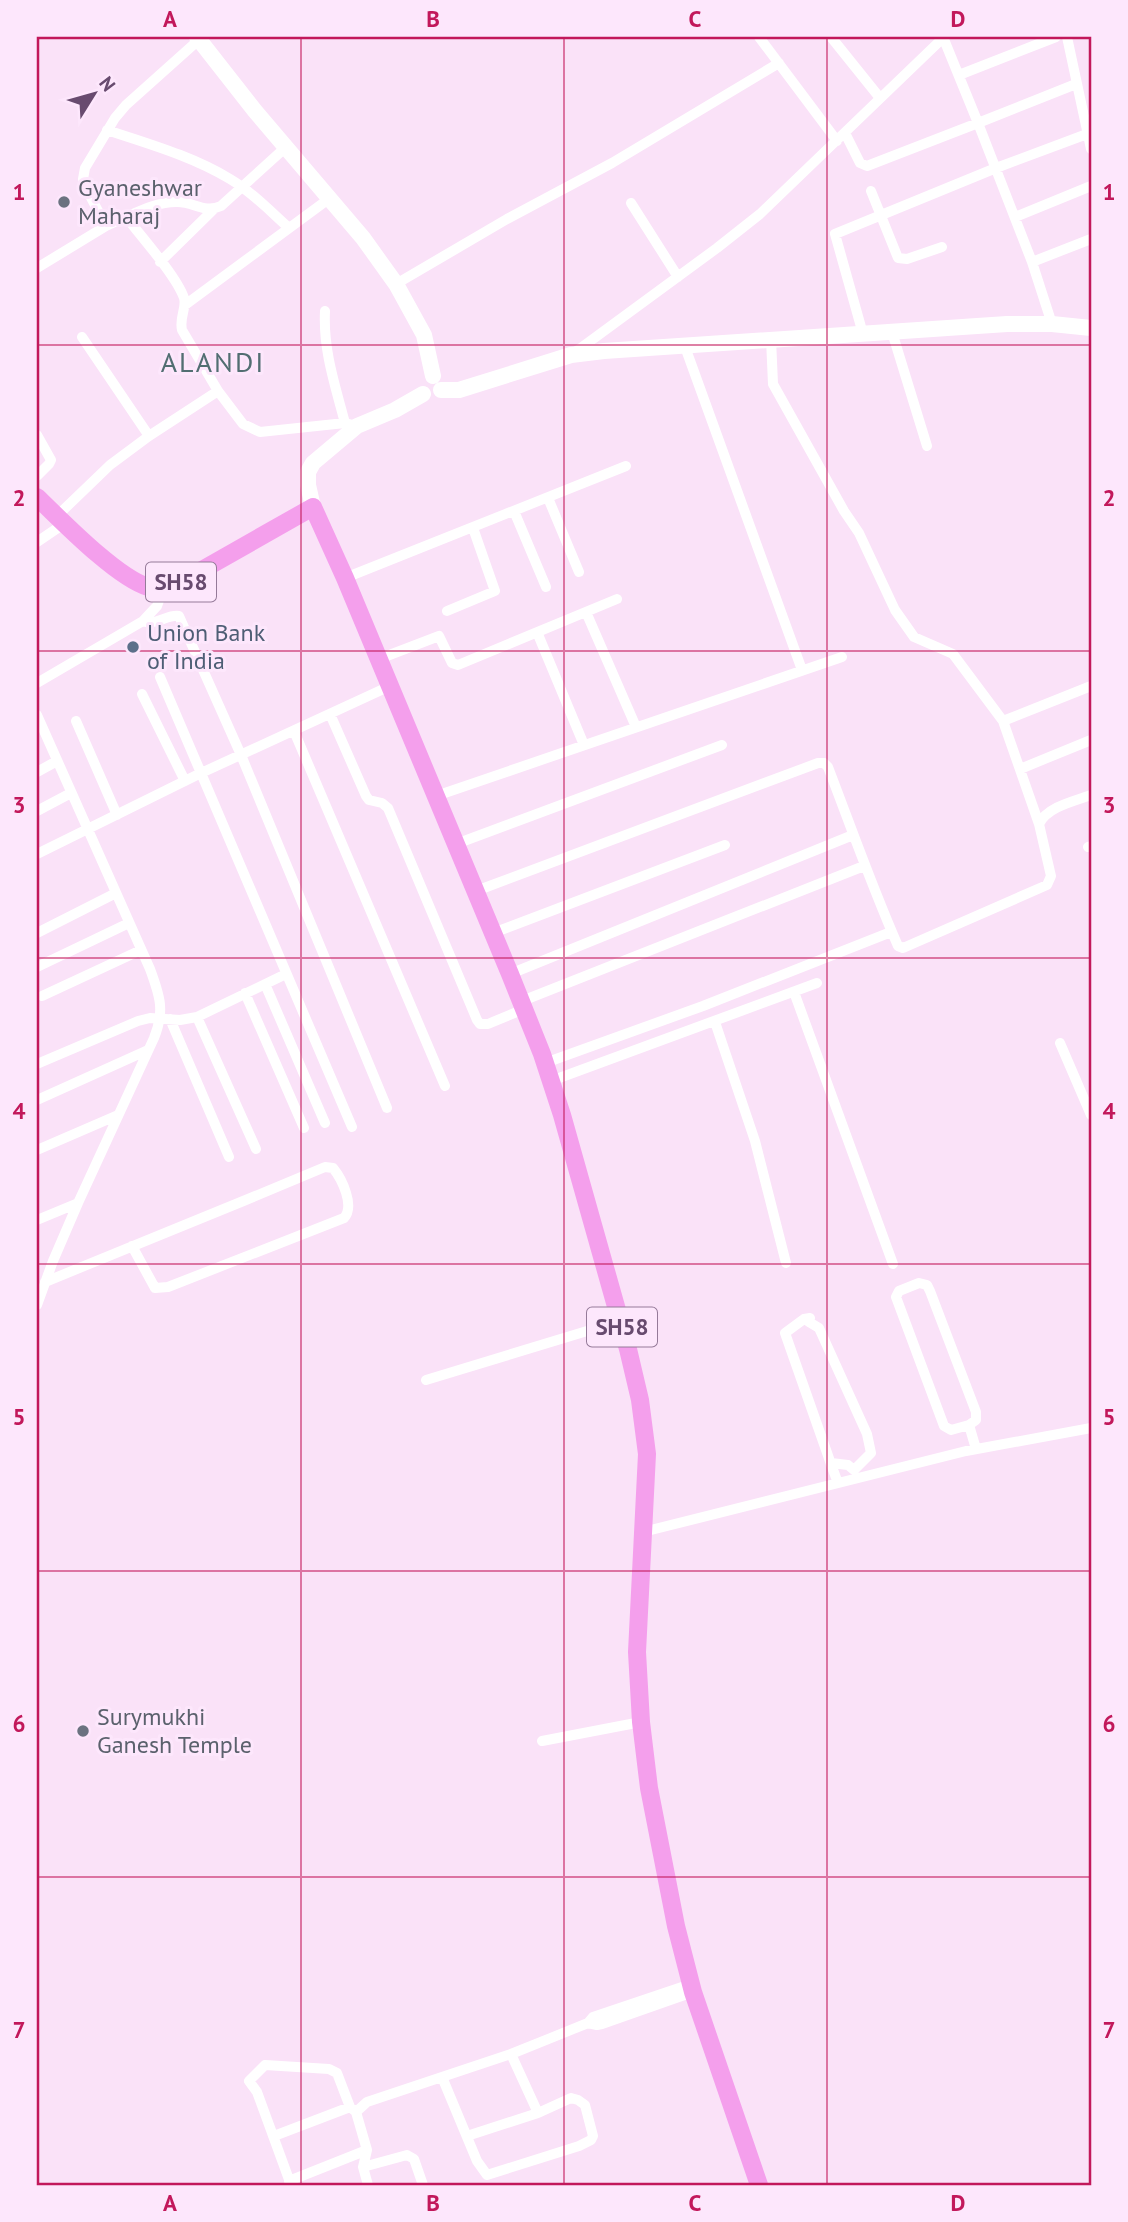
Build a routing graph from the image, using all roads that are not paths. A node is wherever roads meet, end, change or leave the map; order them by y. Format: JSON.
{"nodes":[{"id":1,"x":758,"y":37,"type":"edge"},
{"id":2,"x":831,"y":37,"type":"edge"},
{"id":3,"x":943,"y":37,"type":"edge"},
{"id":4,"x":1056,"y":37,"type":"edge"},
{"id":5,"x":1067,"y":37,"type":"edge"},
{"id":6,"x":200,"y":38,"type":"edge"},
{"id":7,"x":779,"y":64,"type":"junction"},
{"id":8,"x":959,"y":75,"type":"junction"},
{"id":9,"x":1076,"y":84,"type":"junction"},
{"id":10,"x":880,"y":98,"type":"junction"},
{"id":11,"x":978,"y":123,"type":"junction"},
{"id":12,"x":107,"y":130,"type":"junction"},
{"id":13,"x":1087,"y":134,"type":"junction"},
{"id":14,"x":841,"y":137,"type":"junction"},
{"id":15,"x":286,"y":147,"type":"junction"},
{"id":16,"x":1091,"y":149,"type":"edge"},
{"id":17,"x":996,"y":169,"type":"junction"},
{"id":18,"x":1091,"y":186,"type":"edge"},
{"id":19,"x":242,"y":187,"type":"junction"},
{"id":20,"x":871,"y":191,"type":"dead end"},
{"id":21,"x":330,"y":198,"type":"junction"},
{"id":22,"x":631,"y":203,"type":"dead end"},
{"id":23,"x":213,"y":209,"type":"junction"},
{"id":24,"x":880,"y":215,"type":"junction"},
{"id":25,"x":126,"y":217,"type":"junction"},
{"id":26,"x":1015,"y":217,"type":"junction"},
{"id":27,"x":106,"y":226,"type":"junction"},
{"id":28,"x":289,"y":228,"type":"junction"},
{"id":29,"x":1091,"y":239,"type":"edge"},
{"id":30,"x":942,"y":247,"type":"dead end"},
{"id":31,"x":160,"y":262,"type":"junction"},
{"id":32,"x":1032,"y":262,"type":"junction"},
{"id":33,"x":37,"y":268,"type":"edge"},
{"id":34,"x":678,"y":277,"type":"junction"},
{"id":35,"x":396,"y":284,"type":"junction"},
{"id":36,"x":185,"y":304,"type":"junction"},
{"id":37,"x":325,"y":311,"type":"dead end"},
{"id":38,"x":1052,"y":324,"type":"junction"},
{"id":39,"x":1091,"y":328,"type":"edge"},
{"id":40,"x":892,"y":332,"type":"junction"},
{"id":41,"x":863,"y":334,"type":"junction"},
{"id":42,"x":82,"y":337,"type":"dead end"},
{"id":43,"x":771,"y":339,"type":"junction"},
{"id":44,"x":684,"y":344,"type":"junction"},
{"id":45,"x":571,"y":355,"type":"junction"},
{"id":46,"x":437,"y":383,"type":"junction"},
{"id":47,"x":218,"y":391,"type":"junction"},
{"id":48,"x":351,"y":425,"type":"junction"},
{"id":49,"x":37,"y":435,"type":"edge"},
{"id":50,"x":149,"y":436,"type":"junction"},
{"id":51,"x":928,"y":446,"type":"dead end"},
{"id":52,"x":626,"y":466,"type":"dead end"},
{"id":53,"x":37,"y":477,"type":"edge"},
{"id":54,"x":37,"y":497,"type":"edge"},
{"id":55,"x":548,"y":498,"type":"junction"},
{"id":56,"x":313,"y":507,"type":"junction"},
{"id":57,"x":514,"y":511,"type":"junction"},
{"id":58,"x":61,"y":519,"type":"junction"},
{"id":59,"x":473,"y":528,"type":"junction"},
{"id":60,"x":37,"y":542,"type":"edge"},
{"id":61,"x":579,"y":572,"type":"dead end"},
{"id":62,"x":345,"y":578,"type":"junction"},
{"id":63,"x":546,"y":587,"type":"dead end"},
{"id":64,"x":163,"y":589,"type":"junction"},
{"id":65,"x":617,"y":600,"type":"dead end"},
{"id":66,"x":447,"y":611,"type":"dead end"},
{"id":67,"x":586,"y":612,"type":"junction"},
{"id":68,"x":143,"y":621,"type":"junction"},
{"id":69,"x":537,"y":632,"type":"junction"},
{"id":70,"x":842,"y":657,"type":"dead end"},
{"id":71,"x":379,"y":659,"type":"junction"},
{"id":72,"x":802,"y":670,"type":"junction"},
{"id":73,"x":160,"y":677,"type":"dead end"},
{"id":74,"x":37,"y":683,"type":"edge"},
{"id":75,"x":1091,"y":685,"type":"edge"},
{"id":76,"x":390,"y":686,"type":"junction"},
{"id":77,"x":142,"y":694,"type":"dead end"},
{"id":78,"x":330,"y":714,"type":"junction"},
{"id":79,"x":37,"y":715,"type":"edge"},
{"id":80,"x":76,"y":721,"type":"dead end"},
{"id":81,"x":1003,"y":721,"type":"junction"},
{"id":82,"x":636,"y":727,"type":"junction"},
{"id":83,"x":293,"y":731,"type":"junction"},
{"id":84,"x":1091,"y":740,"type":"edge"},
{"id":85,"x":584,"y":745,"type":"junction"},
{"id":86,"x":722,"y":745,"type":"dead end"},
{"id":87,"x":241,"y":755,"type":"junction"},
{"id":88,"x":57,"y":761,"type":"junction"},
{"id":89,"x":1020,"y":769,"type":"junction"},
{"id":90,"x":37,"y":772,"type":"edge"},
{"id":91,"x":199,"y":774,"type":"junction"},
{"id":92,"x":185,"y":781,"type":"junction"},
{"id":93,"x":71,"y":793,"type":"junction"},
{"id":94,"x":1091,"y":795,"type":"edge"},
{"id":95,"x":436,"y":796,"type":"junction"},
{"id":96,"x":37,"y":811,"type":"edge"},
{"id":97,"x":117,"y":815,"type":"junction"},
{"id":98,"x":1038,"y":824,"type":"junction"},
{"id":99,"x":87,"y":829,"type":"junction"},
{"id":100,"x":853,"y":835,"type":"junction"},
{"id":101,"x":456,"y":844,"type":"junction"},
{"id":102,"x":725,"y":845,"type":"dead end"},
{"id":103,"x":37,"y":854,"type":"edge"},
{"id":104,"x":864,"y":866,"type":"junction"},
{"id":105,"x":476,"y":891,"type":"junction"},
{"id":106,"x":116,"y":893,"type":"junction"},
{"id":107,"x":129,"y":923,"type":"junction"},
{"id":108,"x":891,"y":932,"type":"junction"},
{"id":109,"x":37,"y":933,"type":"edge"},
{"id":110,"x":493,"y":933,"type":"junction"},
{"id":111,"x":141,"y":950,"type":"junction"},
{"id":112,"x":37,"y":968,"type":"edge"},
{"id":113,"x":286,"y":974,"type":"junction"},
{"id":114,"x":510,"y":974,"type":"junction"},
{"id":115,"x":817,"y":983,"type":"dead end"},
{"id":116,"x":265,"y":984,"type":"junction"},
{"id":117,"x":794,"y":992,"type":"junction"},
{"id":118,"x":245,"y":993,"type":"junction"},
{"id":119,"x":42,"y":996,"type":"dead end"},
{"id":120,"x":523,"y":1005,"type":"junction"},
{"id":121,"x":197,"y":1017,"type":"junction"},
{"id":122,"x":166,"y":1018,"type":"junction"},
{"id":123,"x":715,"y":1022,"type":"junction"},
{"id":124,"x":1060,"y":1043,"type":"dead end"},
{"id":125,"x":148,"y":1050,"type":"junction"},
{"id":126,"x":545,"y":1063,"type":"junction"},
{"id":127,"x":37,"y":1064,"type":"edge"},
{"id":128,"x":551,"y":1081,"type":"junction"},
{"id":129,"x":445,"y":1086,"type":"dead end"},
{"id":130,"x":37,"y":1100,"type":"edge"},
{"id":131,"x":387,"y":1108,"type":"dead end"},
{"id":132,"x":118,"y":1115,"type":"junction"},
{"id":133,"x":1091,"y":1115,"type":"edge"},
{"id":134,"x":325,"y":1123,"type":"dead end"},
{"id":135,"x":352,"y":1127,"type":"dead end"},
{"id":136,"x":304,"y":1128,"type":"dead end"},
{"id":137,"x":256,"y":1149,"type":"dead end"},
{"id":138,"x":37,"y":1150,"type":"edge"},
{"id":139,"x":229,"y":1157,"type":"dead end"},
{"id":140,"x":78,"y":1203,"type":"junction"},
{"id":141,"x":37,"y":1220,"type":"edge"},
{"id":142,"x":132,"y":1246,"type":"junction"},
{"id":143,"x":786,"y":1263,"type":"dead end"},
{"id":144,"x":893,"y":1264,"type":"dead end"},
{"id":145,"x":45,"y":1282,"type":"junction"},
{"id":146,"x":37,"y":1302,"type":"edge"},
{"id":147,"x":620,"y":1321,"type":"junction"},
{"id":148,"x":426,"y":1380,"type":"dead end"},
{"id":149,"x":964,"y":1426,"type":"junction"},
{"id":150,"x":1091,"y":1428,"type":"edge"},
{"id":151,"x":971,"y":1450,"type":"junction"},
{"id":152,"x":831,"y":1464,"type":"junction"},
{"id":153,"x":838,"y":1483,"type":"junction"},
{"id":154,"x":643,"y":1532,"type":"junction"},
{"id":155,"x":641,"y":1722,"type":"junction"},
{"id":156,"x":542,"y":1741,"type":"dead end"},
{"id":157,"x":692,"y":1988,"type":"junction"},
{"id":158,"x":511,"y":2054,"type":"junction"},
{"id":159,"x":442,"y":2077,"type":"junction"},
{"id":160,"x":353,"y":2110,"type":"junction"},
{"id":161,"x":538,"y":2113,"type":"junction"},
{"id":162,"x":274,"y":2136,"type":"junction"},
{"id":163,"x":467,"y":2136,"type":"junction"},
{"id":164,"x":367,"y":2150,"type":"junction"},
{"id":165,"x":363,"y":2167,"type":"junction"},
{"id":166,"x":290,"y":2183,"type":"edge"},
{"id":167,"x":368,"y":2185,"type":"edge"},
{"id":168,"x":423,"y":2185,"type":"edge"},
{"id":169,"x":759,"y":2185,"type":"edge"}],
"edges":[{"from":1,"to":7,"type":"street"},
{"from":2,"to":10,"type":"street"},
{"from":3,"to":8,"type":"street"},
{"from":3,"to":10,"type":"street"},
{"from":4,"to":8,"type":"street"},
{"from":5,"to":9,"type":"street"},
{"from":6,"to":12,"type":"street"},
{"from":6,"to":15,"type":"main road"},
{"from":7,"to":14,"type":"street"},
{"from":7,"to":35,"type":"street"},
{"from":8,"to":11,"type":"street"},
{"from":9,"to":11,"type":"street"},
{"from":9,"to":13,"type":"street"},
{"from":10,"to":14,"type":"street"},
{"from":11,"to":14,"type":"street"},
{"from":11,"to":17,"type":"street"},
{"from":12,"to":19,"type":"street"},
{"from":12,"to":27,"type":"street"},
{"from":13,"to":16,"type":"street"},
{"from":13,"to":17,"type":"street"},
{"from":14,"to":34,"type":"street"},
{"from":15,"to":19,"type":"street"},
{"from":15,"to":21,"type":"main road"},
{"from":17,"to":24,"type":"street"},
{"from":17,"to":26,"type":"street"},
{"from":18,"to":26,"type":"street"},
{"from":19,"to":23,"type":"street"},
{"from":19,"to":28,"type":"street"},
{"from":20,"to":24,"type":"street"},
{"from":21,"to":28,"type":"street"},
{"from":21,"to":35,"type":"main road"},
{"from":22,"to":34,"type":"street"},
{"from":23,"to":25,"type":"street"},
{"from":23,"to":31,"type":"street"},
{"from":24,"to":30,"type":"street"},
{"from":24,"to":41,"type":"street"},
{"from":25,"to":27,"type":"street"},
{"from":25,"to":31,"type":"street"},
{"from":26,"to":32,"type":"street"},
{"from":27,"to":33,"type":"street"},
{"from":28,"to":36,"type":"street"},
{"from":29,"to":32,"type":"street"},
{"from":31,"to":36,"type":"street"},
{"from":32,"to":38,"type":"street"},
{"from":34,"to":45,"type":"street"},
{"from":35,"to":46,"type":"main road"},
{"from":36,"to":47,"type":"street"},
{"from":37,"to":48,"type":"street"},
{"from":38,"to":39,"type":"main road"},
{"from":38,"to":40,"type":"main road"},
{"from":40,"to":41,"type":"main road"},
{"from":40,"to":51,"type":"street"},
{"from":41,"to":43,"type":"main road"},
{"from":42,"to":50,"type":"street"},
{"from":43,"to":44,"type":"main road"},
{"from":43,"to":81,"type":"street"},
{"from":44,"to":45,"type":"main road"},
{"from":44,"to":72,"type":"street"},
{"from":45,"to":46,"type":"main road"},
{"from":46,"to":48,"type":"main road"},
{"from":47,"to":48,"type":"street"},
{"from":47,"to":50,"type":"street"},
{"from":48,"to":56,"type":"main road"},
{"from":49,"to":53,"type":"street"},
{"from":50,"to":58,"type":"street"},
{"from":52,"to":55,"type":"street"},
{"from":54,"to":58,"type":"main road","number":"SH58"},
{"from":55,"to":57,"type":"street"},
{"from":55,"to":61,"type":"street"},
{"from":56,"to":62,"type":"main road","number":"SH58"},
{"from":56,"to":64,"type":"main road","number":"SH58"},
{"from":57,"to":59,"type":"street"},
{"from":57,"to":63,"type":"street"},
{"from":58,"to":60,"type":"street"},
{"from":58,"to":64,"type":"main road","number":"SH58"},
{"from":59,"to":62,"type":"street"},
{"from":59,"to":66,"type":"street"},
{"from":62,"to":71,"type":"main road","number":"SH58"},
{"from":64,"to":68,"type":"street"},
{"from":65,"to":67,"type":"street"},
{"from":67,"to":69,"type":"street"},
{"from":67,"to":82,"type":"street"},
{"from":68,"to":74,"type":"street"},
{"from":68,"to":87,"type":"street"},
{"from":69,"to":71,"type":"street"},
{"from":69,"to":85,"type":"street"},
{"from":70,"to":72,"type":"street"},
{"from":71,"to":76,"type":"main road","number":"SH58"},
{"from":72,"to":82,"type":"street"},
{"from":73,"to":91,"type":"street"},
{"from":75,"to":81,"type":"street"},
{"from":76,"to":78,"type":"street"},
{"from":76,"to":95,"type":"main road","number":"SH58"},
{"from":77,"to":92,"type":"street"},
{"from":78,"to":83,"type":"street"},
{"from":78,"to":120,"type":"street"},
{"from":79,"to":88,"type":"street"},
{"from":80,"to":97,"type":"street"},
{"from":81,"to":89,"type":"street"},
{"from":82,"to":85,"type":"street"},
{"from":83,"to":87,"type":"street"},
{"from":83,"to":129,"type":"street"},
{"from":84,"to":89,"type":"street"},
{"from":85,"to":95,"type":"street"},
{"from":86,"to":101,"type":"street"},
{"from":87,"to":91,"type":"street"},
{"from":87,"to":131,"type":"street"},
{"from":88,"to":90,"type":"street"},
{"from":88,"to":93,"type":"street"},
{"from":89,"to":98,"type":"street"},
{"from":91,"to":92,"type":"street"},
{"from":91,"to":113,"type":"street"},
{"from":92,"to":97,"type":"street"},
{"from":93,"to":96,"type":"street"},
{"from":93,"to":99,"type":"street"},
{"from":94,"to":98,"type":"street"},
{"from":95,"to":101,"type":"main road","number":"SH58"},
{"from":97,"to":99,"type":"street"},
{"from":98,"to":108,"type":"street"},
{"from":99,"to":103,"type":"street"},
{"from":99,"to":106,"type":"street"},
{"from":100,"to":104,"type":"street"},
{"from":100,"to":105,"type":"street"},
{"from":100,"to":114,"type":"street"},
{"from":101,"to":105,"type":"main road","number":"SH58"},
{"from":102,"to":110,"type":"street"},
{"from":104,"to":108,"type":"street"},
{"from":104,"to":120,"type":"street"},
{"from":105,"to":110,"type":"main road","number":"SH58"},
{"from":106,"to":107,"type":"street"},
{"from":106,"to":109,"type":"street"},
{"from":107,"to":111,"type":"street"},
{"from":107,"to":112,"type":"street"},
{"from":108,"to":126,"type":"street"},
{"from":110,"to":114,"type":"main road","number":"SH58"},
{"from":111,"to":119,"type":"street"},
{"from":111,"to":122,"type":"street"},
{"from":113,"to":116,"type":"street"},
{"from":113,"to":135,"type":"street"},
{"from":114,"to":120,"type":"main road","number":"SH58"},
{"from":115,"to":117,"type":"street"},
{"from":116,"to":118,"type":"street"},
{"from":116,"to":134,"type":"street"},
{"from":117,"to":123,"type":"street"},
{"from":117,"to":144,"type":"street"},
{"from":118,"to":121,"type":"street"},
{"from":118,"to":136,"type":"street"},
{"from":120,"to":126,"type":"main road","number":"SH58"},
{"from":121,"to":122,"type":"street"},
{"from":121,"to":137,"type":"street"},
{"from":122,"to":125,"type":"street"},
{"from":122,"to":127,"type":"street"},
{"from":122,"to":139,"type":"street"},
{"from":123,"to":128,"type":"street"},
{"from":123,"to":143,"type":"street"},
{"from":124,"to":133,"type":"street"},
{"from":125,"to":130,"type":"street"},
{"from":125,"to":132,"type":"street"},
{"from":126,"to":128,"type":"main road","number":"SH58"},
{"from":128,"to":147,"type":"main road","number":"SH58"},
{"from":132,"to":138,"type":"street"},
{"from":132,"to":140,"type":"street"},
{"from":140,"to":141,"type":"street"},
{"from":140,"to":145,"type":"street"},
{"from":142,"to":142,"type":"street"},
{"from":142,"to":145,"type":"street"},
{"from":145,"to":146,"type":"street"},
{"from":147,"to":148,"type":"street"},
{"from":147,"to":154,"type":"main road","number":"SH58"},
{"from":149,"to":149,"type":"street"},
{"from":149,"to":151,"type":"street"},
{"from":150,"to":151,"type":"street"},
{"from":151,"to":153,"type":"street"},
{"from":152,"to":152,"type":"street"},
{"from":152,"to":153,"type":"street"},
{"from":153,"to":154,"type":"street"},
{"from":154,"to":155,"type":"main road","number":"SH58"},
{"from":155,"to":156,"type":"street"},
{"from":155,"to":157,"type":"main road","number":"SH58"},
{"from":157,"to":158,"type":"street"},
{"from":157,"to":169,"type":"main road","number":"SH58"},
{"from":158,"to":159,"type":"street"},
{"from":158,"to":161,"type":"street"},
{"from":159,"to":160,"type":"street"},
{"from":159,"to":163,"type":"street"},
{"from":160,"to":162,"type":"street"},
{"from":160,"to":162,"type":"street"},
{"from":160,"to":164,"type":"street"},
{"from":161,"to":163,"type":"street"},
{"from":161,"to":163,"type":"street"},
{"from":162,"to":166,"type":"street"},
{"from":164,"to":165,"type":"street"},
{"from":164,"to":166,"type":"street"},
{"from":165,"to":167,"type":"street"},
{"from":165,"to":168,"type":"street"}]}
